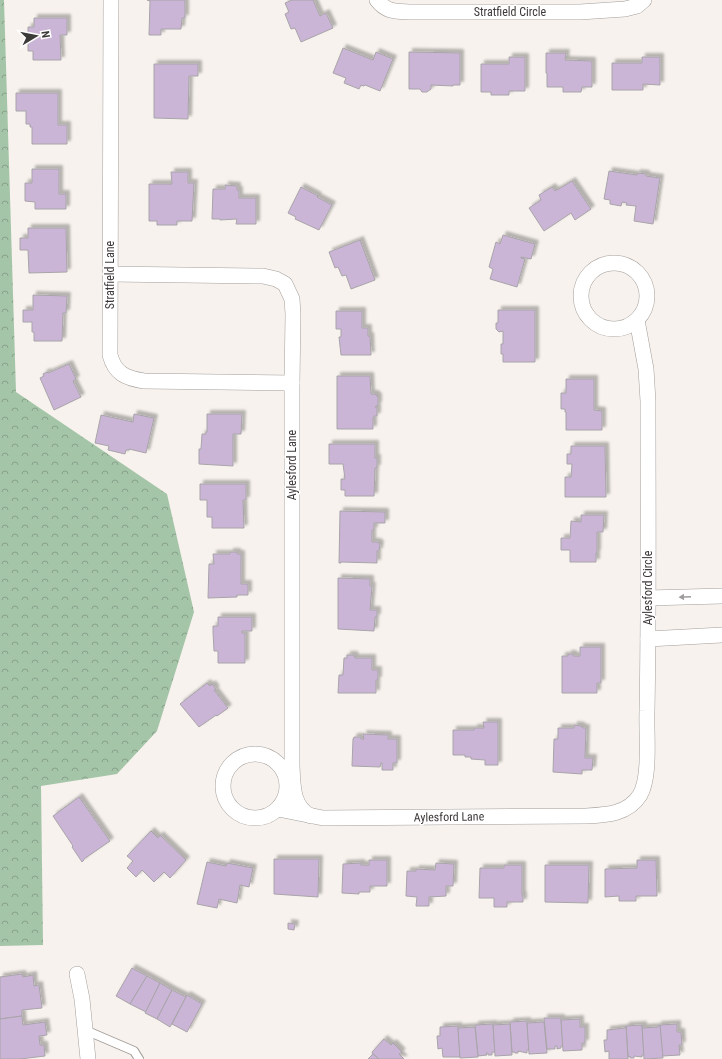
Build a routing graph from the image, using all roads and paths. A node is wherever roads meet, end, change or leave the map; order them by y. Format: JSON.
{"nodes":[{"id":1,"x":111,"y":0,"type":"edge"},
{"id":2,"x":377,"y":0,"type":"edge"},
{"id":3,"x":644,"y":0,"type":"edge"},
{"id":4,"x":110,"y":274,"type":"junction"},
{"id":5,"x":637,"y":320,"type":"junction"},
{"id":6,"x":292,"y":383,"type":"junction"},
{"id":7,"x":722,"y":596,"type":"edge"},
{"id":8,"x":648,"y":598,"type":"junction"},
{"id":9,"x":722,"y":636,"type":"edge"},
{"id":10,"x":648,"y":639,"type":"junction"},
{"id":11,"x":278,"y":809,"type":"junction"},
{"id":12,"x":312,"y":816,"type":"junction"},
{"id":13,"x":586,"y":816,"type":"joint"},
{"id":14,"x":77,"y":974,"type":"dead end"},
{"id":15,"x":85,"y":1030,"type":"junction"},
{"id":16,"x":88,"y":1059,"type":"edge"},
{"id":17,"x":139,"y":1059,"type":"edge"}],
"edges":[{"from":1,"to":4,"type":"street","name":"Stratfield Lane"},
{"from":2,"to":3,"type":"street","name":"Stratfield Circle"},
{"from":4,"to":6,"type":"street","name":"Stratfield Lane"},
{"from":4,"to":6,"type":"street","name":"Aylesford Lane"},
{"from":5,"to":5,"type":"street"},
{"from":5,"to":8,"type":"street","name":"Aylesford Circle"},
{"from":6,"to":12,"type":"street","name":"Aylesford Lane"},
{"from":7,"to":8,"type":"street","one_way":true},
{"from":8,"to":10,"type":"street","name":"Aylesford Circle"},
{"from":9,"to":10,"type":"street"},
{"from":10,"to":13,"type":"street","name":"Aylesford Circle"},
{"from":11,"to":11,"type":"street"},
{"from":11,"to":12,"type":"street","name":"Aylesford Lane"},
{"from":12,"to":13,"type":"street","name":"Aylesford Lane"},
{"from":14,"to":15,"type":"street"},
{"from":15,"to":16,"type":"street"},
{"from":15,"to":17,"type":"lane"}]}
